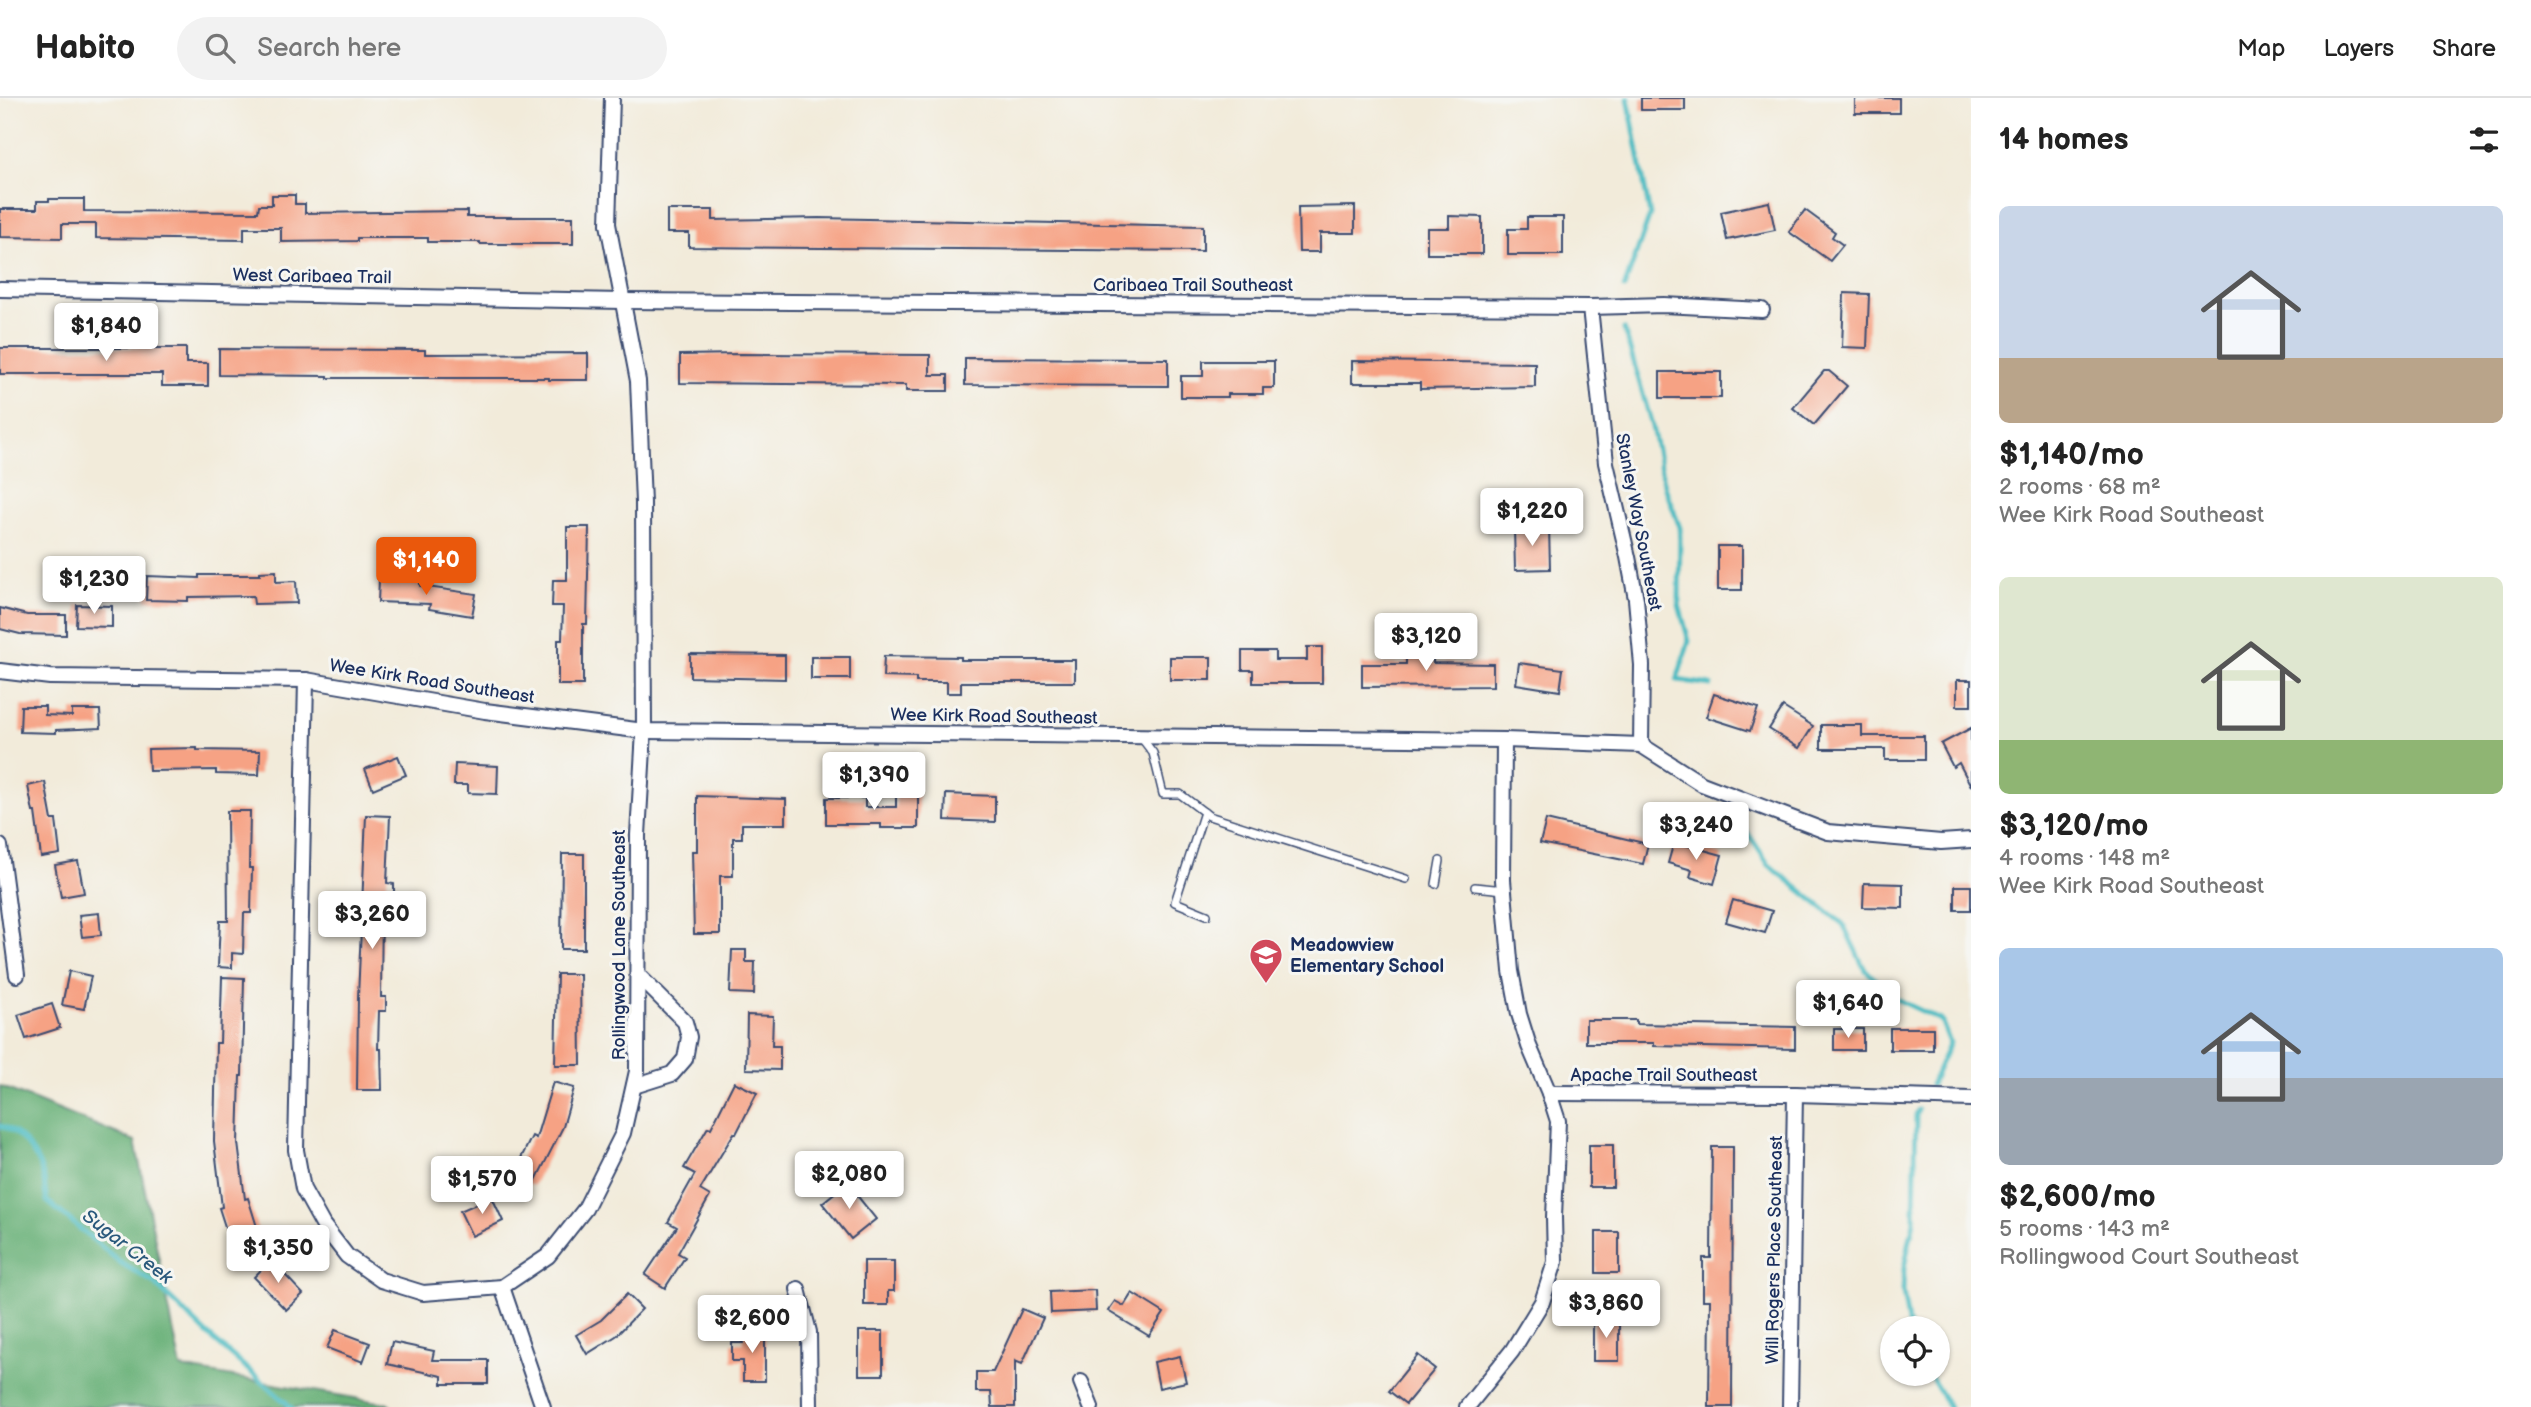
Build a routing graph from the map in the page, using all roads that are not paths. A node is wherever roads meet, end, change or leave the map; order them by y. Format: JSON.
{"nodes":[{"id":1,"x":612,"y":98,"type":"edge"},
{"id":2,"x":0,"y":289,"type":"edge"},
{"id":3,"x":623,"y":301,"type":"junction"},
{"id":4,"x":1590,"y":307,"type":"junction"},
{"id":5,"x":1762,"y":310,"type":"dead end"},
{"id":6,"x":0,"y":673,"type":"edge"},
{"id":7,"x":306,"y":680,"type":"junction"},
{"id":8,"x":643,"y":731,"type":"junction"},
{"id":9,"x":1140,"y":736,"type":"junction"},
{"id":10,"x":1504,"y":740,"type":"junction"},
{"id":11,"x":1641,"y":745,"type":"junction"},
{"id":12,"x":1204,"y":812,"type":"junction"},
{"id":13,"x":1971,"y":839,"type":"edge"},
{"id":14,"x":0,"y":846,"type":"edge"},
{"id":15,"x":1440,"y":861,"type":"dead end"},
{"id":16,"x":1406,"y":879,"type":"dead end"},
{"id":17,"x":1436,"y":884,"type":"dead end"},
{"id":18,"x":1475,"y":887,"type":"dead end"},
{"id":19,"x":1503,"y":890,"type":"junction"},
{"id":20,"x":1207,"y":915,"type":"dead end"},
{"id":21,"x":17,"y":975,"type":"dead end"},
{"id":22,"x":638,"y":975,"type":"junction"},
{"id":23,"x":634,"y":1086,"type":"junction"},
{"id":24,"x":1549,"y":1093,"type":"junction"},
{"id":25,"x":1795,"y":1094,"type":"junction"},
{"id":26,"x":1971,"y":1099,"type":"edge"},
{"id":27,"x":502,"y":1287,"type":"junction"},
{"id":28,"x":798,"y":1289,"type":"dead end"},
{"id":29,"x":1081,"y":1382,"type":"dead end"},
{"id":30,"x":543,"y":1407,"type":"edge"},
{"id":31,"x":810,"y":1407,"type":"edge"},
{"id":32,"x":1091,"y":1407,"type":"edge"},
{"id":33,"x":1467,"y":1407,"type":"edge"},
{"id":34,"x":1790,"y":1407,"type":"edge"}],
"edges":[{"from":1,"to":3,"type":"street","name":"Rollingwood Lane Southeast"},
{"from":2,"to":3,"type":"street","name":"West Caribaea Trail"},
{"from":3,"to":4,"type":"street","name":"Caribaea Trail Southeast"},
{"from":3,"to":8,"type":"street","name":"Rollingwood Lane Southeast"},
{"from":4,"to":5,"type":"street","name":"Caribaea Trail Southeast"},
{"from":4,"to":11,"type":"street","name":"Stanley Way Southeast"},
{"from":6,"to":7,"type":"street","name":"Wee Kirk Road Southeast"},
{"from":7,"to":8,"type":"street","name":"Wee Kirk Road Southeast"},
{"from":7,"to":27,"type":"street","name":"Rollingwood Lane Southeast"},
{"from":8,"to":9,"type":"street","name":"Wee Kirk Road Southeast"},
{"from":8,"to":22,"type":"street","name":"Rollingwood Lane Southeast"},
{"from":9,"to":10,"type":"street","name":"Wee Kirk Road Southeast"},
{"from":9,"to":12,"type":"lane"},
{"from":10,"to":11,"type":"street","name":"Wee Kirk Road Southeast"},
{"from":10,"to":19,"type":"street","name":"Apache Trail Southeast"},
{"from":11,"to":13,"type":"street"},
{"from":12,"to":16,"type":"lane"},
{"from":12,"to":20,"type":"lane"},
{"from":14,"to":21,"type":"street"},
{"from":15,"to":17,"type":"lane"},
{"from":18,"to":19,"type":"lane"},
{"from":19,"to":24,"type":"street","name":"Apache Trail Southeast"},
{"from":22,"to":23,"type":"street","name":"Rollingwood Lane Southeast"},
{"from":22,"to":23,"type":"street"},
{"from":23,"to":27,"type":"street","name":"Rollingwood Lane Southeast"},
{"from":24,"to":25,"type":"street","name":"Apache Trail Southeast"},
{"from":24,"to":33,"type":"street"},
{"from":25,"to":26,"type":"street","name":"Apache Trail Southeast"},
{"from":25,"to":34,"type":"street","name":"Will Rogers Place Southeast"},
{"from":27,"to":30,"type":"street"},
{"from":28,"to":31,"type":"street"},
{"from":29,"to":32,"type":"street"}]}
